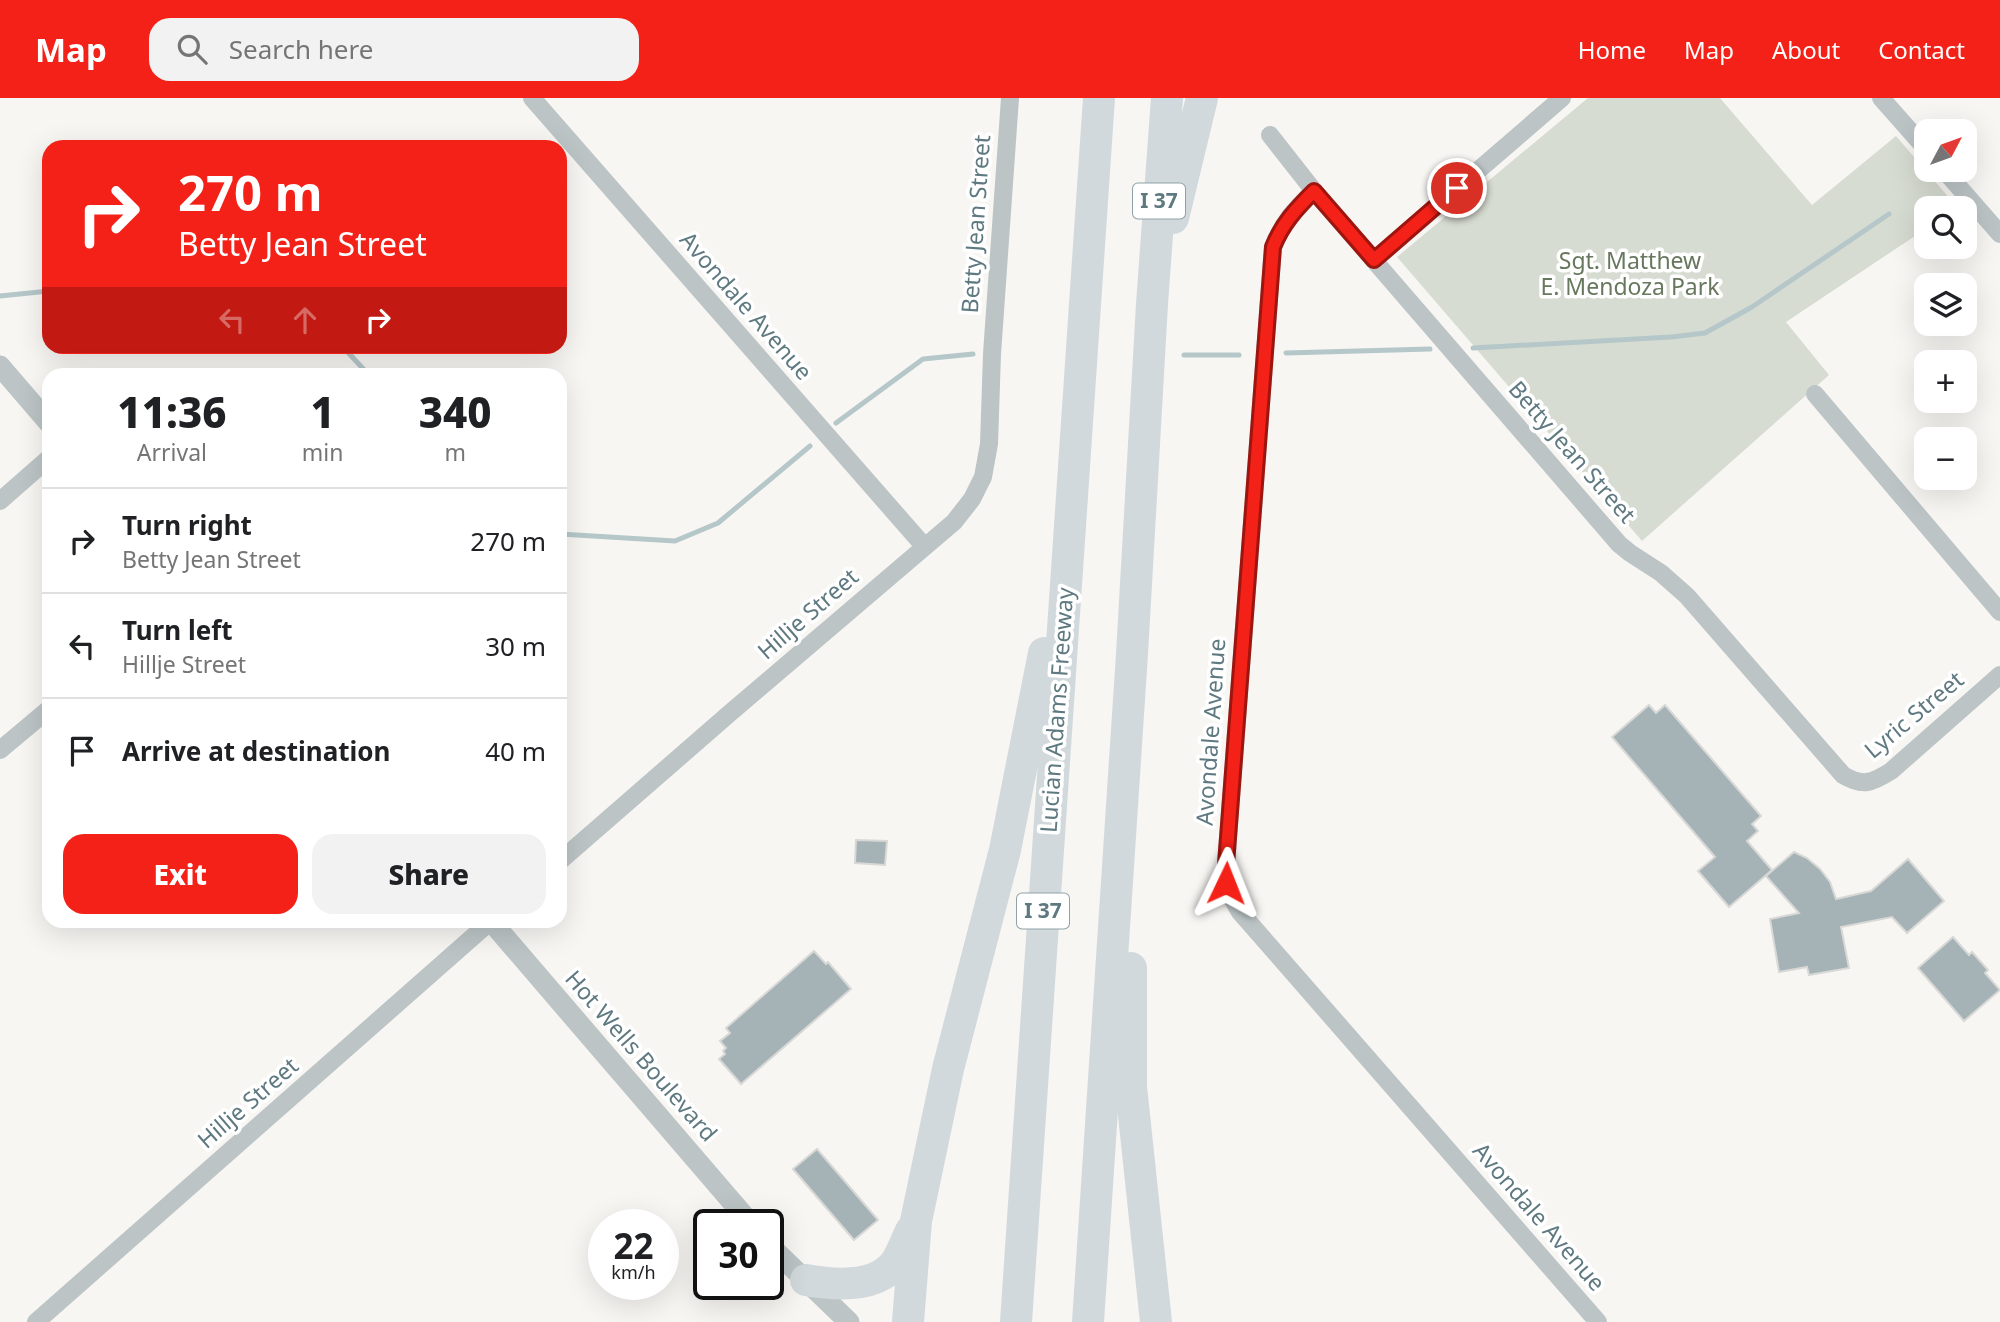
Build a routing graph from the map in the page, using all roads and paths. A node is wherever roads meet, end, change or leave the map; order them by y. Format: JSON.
{"nodes":[{"id":1,"x":532,"y":98,"type":"edge"},
{"id":2,"x":1010,"y":98,"type":"edge"},
{"id":3,"x":1092,"y":98,"type":"edge"},
{"id":4,"x":1099,"y":98,"type":"edge"},
{"id":5,"x":1167,"y":98,"type":"edge"},
{"id":6,"x":1202,"y":98,"type":"edge"},
{"id":7,"x":1562,"y":98,"type":"edge"},
{"id":8,"x":1881,"y":98,"type":"edge"},
{"id":9,"x":1270,"y":135,"type":"dead end"},
{"id":10,"x":1914,"y":135,"type":"edge"},
{"id":11,"x":1954,"y":182,"type":"edge"},
{"id":12,"x":1314,"y":191,"type":"junction"},
{"id":13,"x":1091,"y":208,"type":"junction"},
{"id":14,"x":2000,"y":234,"type":"edge"},
{"id":15,"x":1374,"y":260,"type":"junction"},
{"id":16,"x":1152,"y":304,"type":"junction"},
{"id":17,"x":992,"y":354,"type":"joint"},
{"id":18,"x":0,"y":366,"type":"edge"},
{"id":19,"x":1815,"y":394,"type":"dead end"},
{"id":20,"x":42,"y":415,"type":"edge"},
{"id":21,"x":42,"y":464,"type":"edge"},
{"id":22,"x":1071,"y":500,"type":"junction"},
{"id":23,"x":0,"y":501,"type":"edge"},
{"id":24,"x":924,"y":546,"type":"junction"},
{"id":25,"x":2000,"y":612,"type":"edge"},
{"id":26,"x":1132,"y":653,"type":"junction"},
{"id":27,"x":2000,"y":675,"type":"edge"},
{"id":28,"x":42,"y":715,"type":"edge"},
{"id":29,"x":0,"y":750,"type":"edge"},
{"id":30,"x":1856,"y":782,"type":"joint"},
{"id":31,"x":567,"y":855,"type":"edge"},
{"id":32,"x":483,"y":928,"type":"edge"},
{"id":33,"x":497,"y":928,"type":"edge"},
{"id":34,"x":738,"y":1209,"type":"edge"},
{"id":35,"x":916,"y":1221,"type":"junction"},
{"id":36,"x":784,"y":1259,"type":"edge"},
{"id":37,"x":784,"y":1265,"type":"edge"},
{"id":38,"x":806,"y":1280,"type":"junction"},
{"id":39,"x":36,"y":1322,"type":"edge"},
{"id":40,"x":828,"y":1322,"type":"edge"},
{"id":41,"x":849,"y":1322,"type":"edge"},
{"id":42,"x":908,"y":1322,"type":"edge"},
{"id":43,"x":1016,"y":1322,"type":"edge"},
{"id":44,"x":1088,"y":1322,"type":"edge"},
{"id":45,"x":1156,"y":1322,"type":"edge"},
{"id":46,"x":1598,"y":1322,"type":"edge"}],
"edges":[{"from":1,"to":24,"type":"street","name":"Avondale Avenue"},
{"from":2,"to":17,"type":"street","name":"Betty Jean Street"},
{"from":3,"to":13,"type":"highway"},
{"from":4,"to":13,"type":"highway","name":"Lucian Adams Freeway","number":"I 37"},
{"from":5,"to":16,"type":"highway","number":"I 37"},
{"from":6,"to":16,"type":"highway"},
{"from":7,"to":15,"type":"street"},
{"from":8,"to":10,"type":"street"},
{"from":9,"to":12,"type":"street","name":"Betty Jean Street"},
{"from":11,"to":14,"type":"street"},
{"from":12,"to":15,"type":"street","name":"Betty Jean Street"},
{"from":12,"to":46,"type":"street","name":"Avondale Avenue"},
{"from":13,"to":22,"type":"highway","name":"Lucian Adams Freeway","number":"I 37"},
{"from":15,"to":30,"type":"street","name":"Betty Jean Street"},
{"from":16,"to":26,"type":"highway","number":"I 37"},
{"from":17,"to":24,"type":"street","name":"Hillje Street"},
{"from":18,"to":20,"type":"street"},
{"from":19,"to":25,"type":"street"},
{"from":21,"to":23,"type":"street"},
{"from":22,"to":35,"type":"highway"},
{"from":22,"to":43,"type":"highway","name":"Lucian Adams Freeway","number":"I 37"},
{"from":24,"to":31,"type":"street","name":"Hillje Street"},
{"from":26,"to":44,"type":"highway","number":"I 37"},
{"from":26,"to":45,"type":"highway"},
{"from":27,"to":30,"type":"street","name":"Lyric Street"},
{"from":28,"to":29,"type":"street"},
{"from":32,"to":39,"type":"street","name":"Hillje Street"},
{"from":33,"to":34,"type":"street","name":"Hot Wells Boulevard"},
{"from":35,"to":38,"type":"highway"},
{"from":35,"to":42,"type":"highway"},
{"from":36,"to":38,"type":"street"},
{"from":37,"to":40,"type":"street"},
{"from":38,"to":41,"type":"street"}]}
